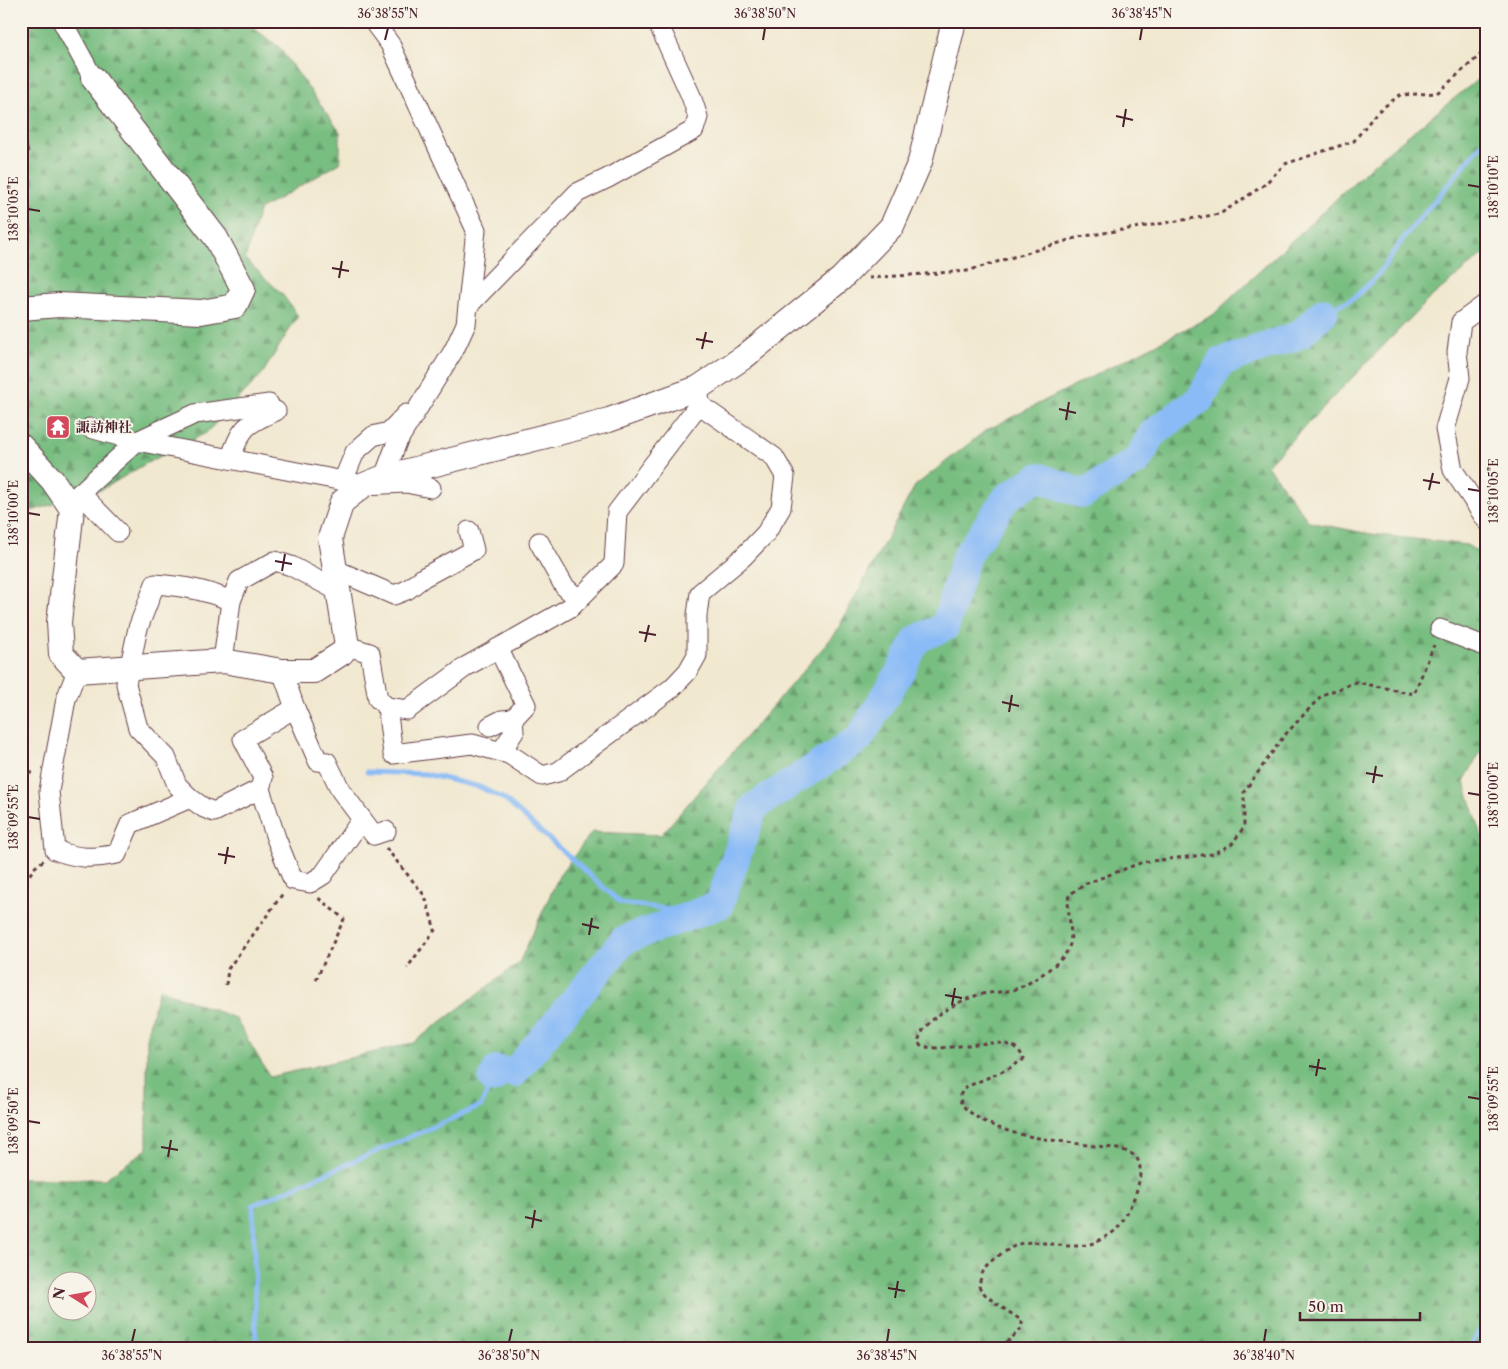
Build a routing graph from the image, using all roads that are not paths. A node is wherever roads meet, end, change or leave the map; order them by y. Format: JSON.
{"nodes":[{"id":1,"x":62,"y":21,"type":"edge"},
{"id":2,"x":373,"y":21,"type":"edge"},
{"id":3,"x":657,"y":21,"type":"edge"},
{"id":4,"x":954,"y":21,"type":"edge"},
{"id":5,"x":93,"y":78,"type":"joint"},
{"id":6,"x":1487,"y":303,"type":"edge"},
{"id":7,"x":469,"y":305,"type":"junction"},
{"id":8,"x":21,"y":308,"type":"edge"},
{"id":9,"x":699,"y":395,"type":"junction"},
{"id":10,"x":422,"y":398,"type":"junction"},
{"id":11,"x":90,"y":428,"type":"dead end"},
{"id":12,"x":136,"y":441,"type":"junction"},
{"id":13,"x":21,"y":446,"type":"edge"},
{"id":14,"x":230,"y":459,"type":"junction"},
{"id":15,"x":364,"y":481,"type":"junction"},
{"id":16,"x":431,"y":488,"type":"dead end"},
{"id":17,"x":76,"y":501,"type":"junction"},
{"id":18,"x":1487,"y":521,"type":"edge"},
{"id":19,"x":469,"y":531,"type":"dead end"},
{"id":20,"x":118,"y":532,"type":"dead end"},
{"id":21,"x":539,"y":542,"type":"dead end"},
{"id":22,"x":337,"y":580,"type":"junction"},
{"id":23,"x":578,"y":599,"type":"junction"},
{"id":24,"x":231,"y":601,"type":"junction"},
{"id":25,"x":1440,"y":629,"type":"road end"},
{"id":26,"x":347,"y":646,"type":"junction"},
{"id":27,"x":1487,"y":647,"type":"edge"},
{"id":28,"x":498,"y":648,"type":"junction"},
{"id":29,"x":223,"y":661,"type":"junction"},
{"id":30,"x":129,"y":667,"type":"junction"},
{"id":31,"x":76,"y":671,"type":"junction"},
{"id":32,"x":282,"y":671,"type":"junction"},
{"id":33,"x":387,"y":707,"type":"junction"},
{"id":34,"x":295,"y":708,"type":"junction"},
{"id":35,"x":513,"y":719,"type":"junction"},
{"id":36,"x":490,"y":726,"type":"dead end"},
{"id":37,"x":501,"y":752,"type":"junction"},
{"id":38,"x":260,"y":789,"type":"junction"},
{"id":39,"x":190,"y":798,"type":"junction"},
{"id":40,"x":362,"y":819,"type":"junction"},
{"id":41,"x":380,"y":833,"type":"road end"}],
"edges":[{"from":1,"to":5,"type":"street"},
{"from":2,"to":7,"type":"street"},
{"from":3,"to":7,"type":"street"},
{"from":4,"to":9,"type":"street"},
{"from":5,"to":8,"type":"street"},
{"from":6,"to":18,"type":"street"},
{"from":7,"to":10,"type":"street"},
{"from":9,"to":15,"type":"street"},
{"from":9,"to":23,"type":"street"},
{"from":9,"to":37,"type":"street"},
{"from":10,"to":15,"type":"street"},
{"from":10,"to":15,"type":"street"},
{"from":11,"to":12,"type":"street"},
{"from":12,"to":14,"type":"street"},
{"from":12,"to":14,"type":"street"},
{"from":12,"to":17,"type":"street"},
{"from":13,"to":17,"type":"street"},
{"from":14,"to":15,"type":"street"},
{"from":15,"to":16,"type":"street"},
{"from":15,"to":22,"type":"street"},
{"from":17,"to":20,"type":"street"},
{"from":17,"to":31,"type":"street"},
{"from":19,"to":22,"type":"street"},
{"from":21,"to":23,"type":"street"},
{"from":22,"to":24,"type":"street"},
{"from":22,"to":26,"type":"street"},
{"from":23,"to":28,"type":"street"},
{"from":24,"to":29,"type":"street"},
{"from":24,"to":30,"type":"street"},
{"from":25,"to":27,"type":"street"},
{"from":26,"to":32,"type":"street"},
{"from":26,"to":33,"type":"street"},
{"from":28,"to":33,"type":"street"},
{"from":28,"to":35,"type":"street"},
{"from":29,"to":30,"type":"street"},
{"from":29,"to":32,"type":"street"},
{"from":30,"to":31,"type":"street"},
{"from":30,"to":39,"type":"street"},
{"from":31,"to":39,"type":"street"},
{"from":32,"to":34,"type":"street"},
{"from":33,"to":37,"type":"street"},
{"from":34,"to":38,"type":"street"},
{"from":34,"to":40,"type":"street"},
{"from":35,"to":36,"type":"street"},
{"from":35,"to":37,"type":"street"},
{"from":38,"to":39,"type":"street"},
{"from":38,"to":40,"type":"street"},
{"from":40,"to":41,"type":"street"}]}
